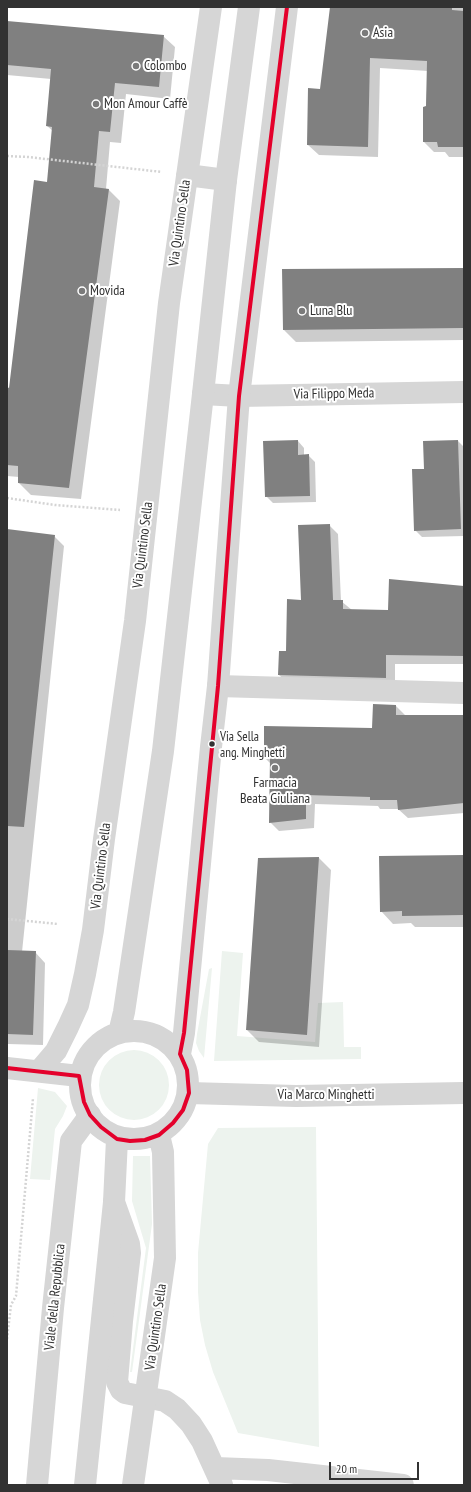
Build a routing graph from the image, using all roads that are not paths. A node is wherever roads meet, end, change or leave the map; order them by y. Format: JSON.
{"nodes":[{"id":1,"x":211,"y":7,"type":"edge"},
{"id":2,"x":249,"y":7,"type":"edge"},
{"id":3,"x":287,"y":7,"type":"edge"},
{"id":4,"x":187,"y":175,"type":"junction"},
{"id":5,"x":226,"y":180,"type":"junction"},
{"id":6,"x":464,"y":392,"type":"edge"},
{"id":7,"x":203,"y":394,"type":"junction"},
{"id":8,"x":239,"y":396,"type":"junction"},
{"id":9,"x":218,"y":686,"type":"junction"},
{"id":10,"x":464,"y":693,"type":"edge"},
{"id":11,"x":119,"y":1033,"type":"junction"},
{"id":12,"x":180,"y":1054,"type":"junction"},
{"id":13,"x":7,"y":1068,"type":"edge"},
{"id":14,"x":39,"y":1071,"type":"junction"},
{"id":15,"x":79,"y":1076,"type":"junction"},
{"id":16,"x":189,"y":1093,"type":"junction"},
{"id":17,"x":464,"y":1093,"type":"edge"},
{"id":18,"x":90,"y":1115,"type":"junction"},
{"id":19,"x":159,"y":1135,"type":"junction"},
{"id":20,"x":117,"y":1139,"type":"junction"},
{"id":21,"x":114,"y":1202,"type":"junction"},
{"id":22,"x":146,"y":1397,"type":"junction"},
{"id":23,"x":218,"y":1476,"type":"edge"},
{"id":24,"x":37,"y":1485,"type":"edge"},
{"id":25,"x":85,"y":1485,"type":"edge"},
{"id":26,"x":133,"y":1485,"type":"edge"},
{"id":27,"x":403,"y":1485,"type":"edge"}],
"edges":[{"from":1,"to":4,"type":"street","name":"Via Quintino Sella"},
{"from":2,"to":5,"type":"street"},
{"from":3,"to":8,"type":"street"},
{"from":4,"to":5,"type":"street"},
{"from":4,"to":14,"type":"street","name":"Via Quintino Sella"},
{"from":5,"to":7,"type":"street"},
{"from":6,"to":8,"type":"street","name":"Via Filippo Meda"},
{"from":7,"to":8,"type":"street","name":"Via Filippo Meda"},
{"from":7,"to":11,"type":"street"},
{"from":8,"to":9,"type":"street"},
{"from":9,"to":10,"type":"street"},
{"from":9,"to":12,"type":"street"},
{"from":11,"to":12,"type":"street"},
{"from":11,"to":15,"type":"street"},
{"from":12,"to":16,"type":"street"},
{"from":13,"to":14,"type":"street"},
{"from":14,"to":15,"type":"street"},
{"from":15,"to":18,"type":"street"},
{"from":16,"to":17,"type":"street","name":"Via Marco Minghetti"},
{"from":16,"to":19,"type":"street"},
{"from":18,"to":20,"type":"street"},
{"from":18,"to":24,"type":"street","name":"Viale della Repubblica"},
{"from":19,"to":20,"type":"street"},
{"from":19,"to":22,"type":"street","name":"Via Quintino Sella"},
{"from":20,"to":21,"type":"street"},
{"from":21,"to":22,"type":"street"},
{"from":21,"to":25,"type":"street"},
{"from":22,"to":23,"type":"street"},
{"from":22,"to":26,"type":"street"},
{"from":23,"to":27,"type":"street"}]}
